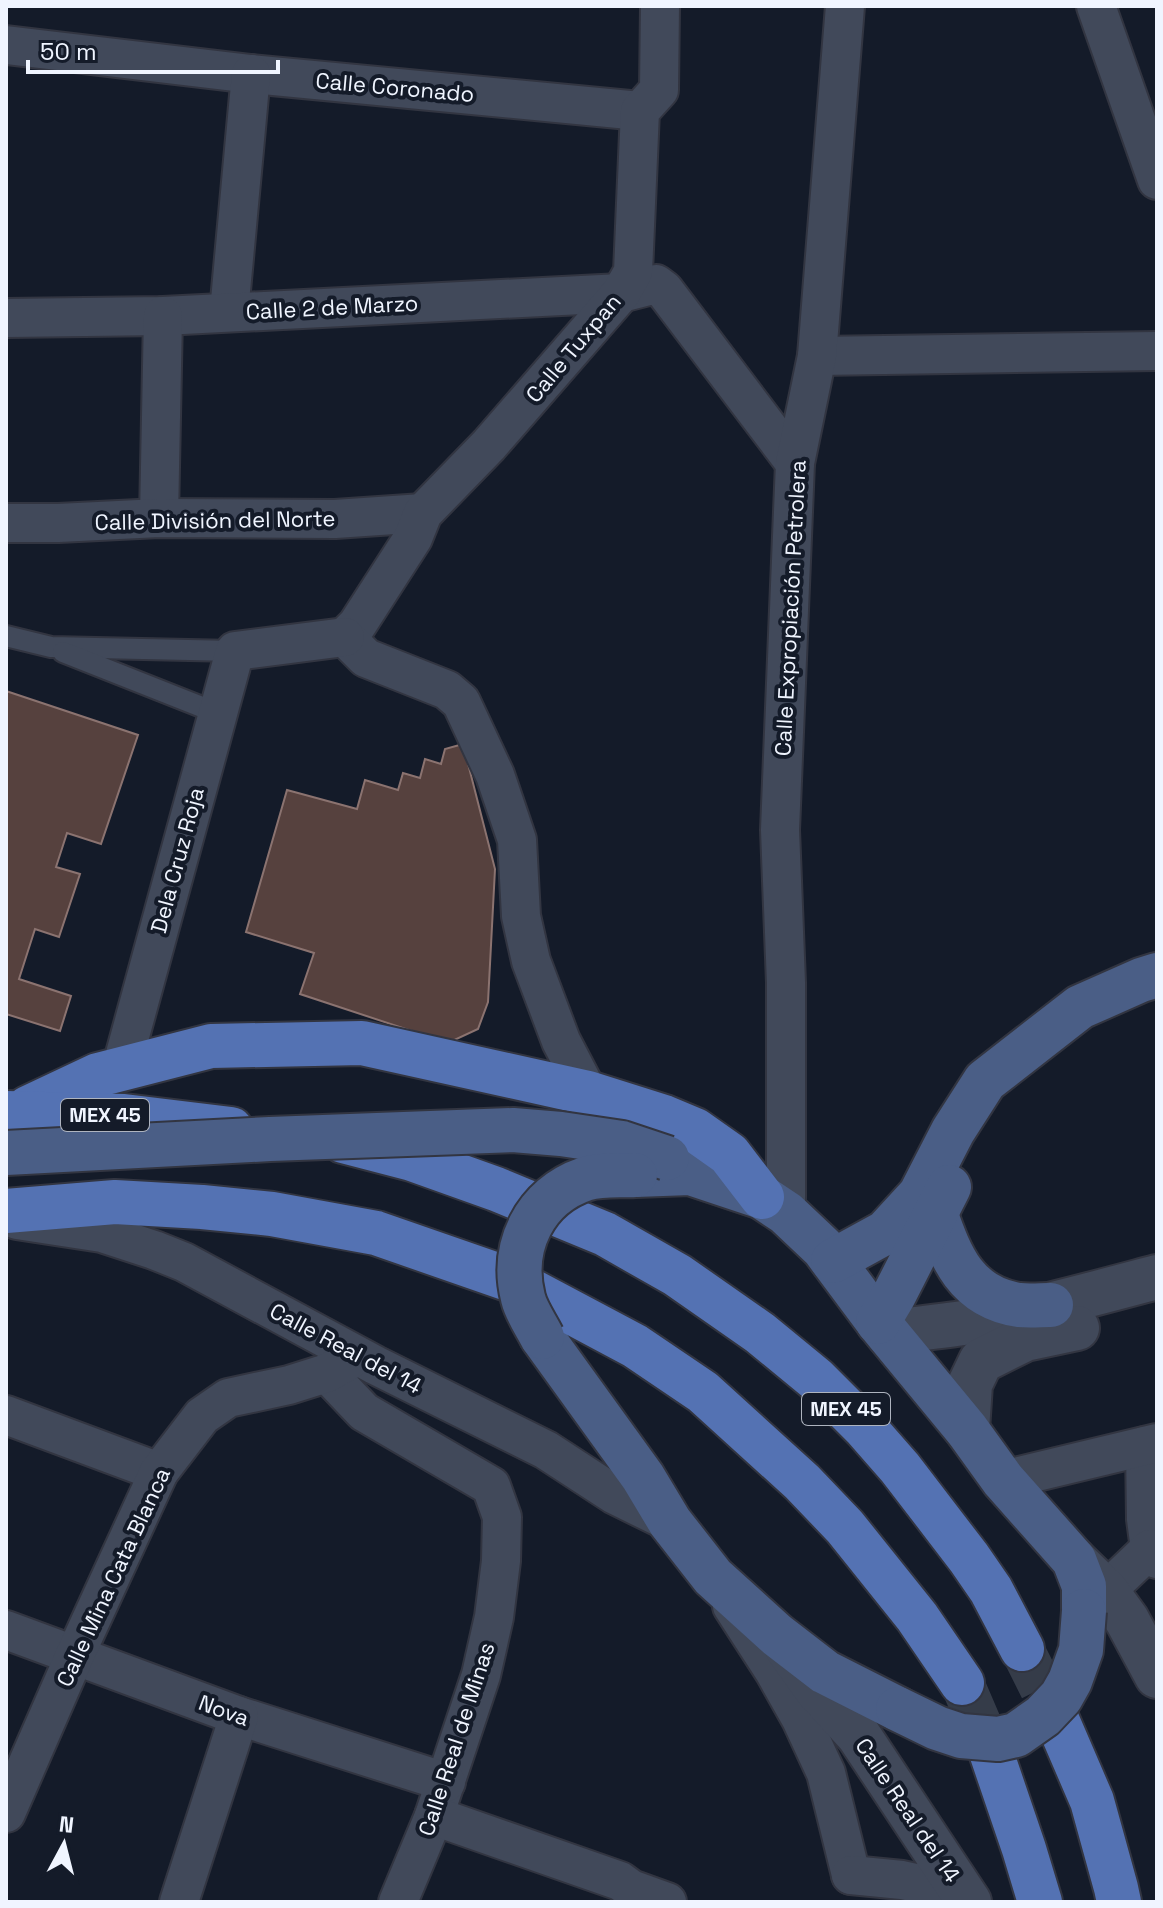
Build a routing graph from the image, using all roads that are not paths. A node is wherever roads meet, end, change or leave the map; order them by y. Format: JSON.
{"nodes":[{"id":1,"x":660,"y":6,"type":"edge"},
{"id":2,"x":845,"y":6,"type":"edge"},
{"id":3,"x":1096,"y":6,"type":"edge"},
{"id":4,"x":6,"y":45,"type":"edge"},
{"id":5,"x":251,"y":74,"type":"junction"},
{"id":6,"x":640,"y":111,"type":"junction"},
{"id":7,"x":1157,"y":180,"type":"edge"},
{"id":8,"x":638,"y":289,"type":"junction"},
{"id":9,"x":229,"y":312,"type":"junction"},
{"id":10,"x":163,"y":316,"type":"junction"},
{"id":11,"x":6,"y":318,"type":"edge"},
{"id":12,"x":1157,"y":351,"type":"edge"},
{"id":13,"x":817,"y":356,"type":"junction"},
{"id":14,"x":795,"y":463,"type":"junction"},
{"id":15,"x":423,"y":513,"type":"junction"},
{"id":16,"x":159,"y":518,"type":"junction"},
{"id":17,"x":6,"y":523,"type":"edge"},
{"id":18,"x":6,"y":636,"type":"edge"},
{"id":19,"x":345,"y":637,"type":"junction"},
{"id":20,"x":51,"y":647,"type":"junction"},
{"id":21,"x":235,"y":651,"type":"junction"},
{"id":22,"x":217,"y":713,"type":"junction"},
{"id":23,"x":1157,"y":975,"type":"edge"},
{"id":24,"x":1028,"y":1047,"type":"junction"},
{"id":25,"x":121,"y":1069,"type":"junction"},
{"id":26,"x":588,"y":1093,"type":"junction"},
{"id":27,"x":10,"y":1126,"type":"edge"},
{"id":28,"x":664,"y":1169,"type":"junction"},
{"id":29,"x":774,"y":1205,"type":"junction"},
{"id":30,"x":6,"y":1211,"type":"edge"},
{"id":31,"x":935,"y":1212,"type":"junction"},
{"id":32,"x":6,"y":1219,"type":"edge"},
{"id":33,"x":833,"y":1261,"type":"junction"},
{"id":34,"x":1157,"y":1277,"type":"edge"},
{"id":35,"x":1051,"y":1305,"type":"junction"},
{"id":36,"x":1157,"y":1307,"type":"edge"},
{"id":37,"x":883,"y":1328,"type":"junction"},
{"id":38,"x":343,"y":1364,"type":"junction"},
{"id":39,"x":6,"y":1415,"type":"edge"},
{"id":40,"x":967,"y":1430,"type":"junction"},
{"id":41,"x":1151,"y":1444,"type":"edge"},
{"id":42,"x":159,"y":1472,"type":"junction"},
{"id":43,"x":1003,"y":1480,"type":"junction"},
{"id":44,"x":670,"y":1522,"type":"junction"},
{"id":45,"x":1153,"y":1536,"type":"edge"},
{"id":46,"x":713,"y":1577,"type":"junction"},
{"id":47,"x":1095,"y":1601,"type":"junction"},
{"id":48,"x":6,"y":1630,"type":"edge"},
{"id":49,"x":1022,"y":1649,"type":"tunnel mouth"},
{"id":50,"x":75,"y":1655,"type":"junction"},
{"id":51,"x":1157,"y":1676,"type":"edge"},
{"id":52,"x":962,"y":1683,"type":"tunnel mouth"},
{"id":53,"x":845,"y":1698,"type":"junction"},
{"id":54,"x":1055,"y":1715,"type":"tunnel mouth"},
{"id":55,"x":239,"y":1716,"type":"junction"},
{"id":56,"x":989,"y":1746,"type":"tunnel mouth"},
{"id":57,"x":440,"y":1799,"type":"junction"},
{"id":58,"x":6,"y":1813,"type":"edge"},
{"id":59,"x":846,"y":1889,"type":"edge"},
{"id":60,"x":629,"y":1895,"type":"edge"},
{"id":61,"x":967,"y":1898,"type":"edge"},
{"id":62,"x":179,"y":1902,"type":"edge"},
{"id":63,"x":398,"y":1902,"type":"edge"},
{"id":64,"x":667,"y":1902,"type":"edge"},
{"id":65,"x":1040,"y":1902,"type":"edge"},
{"id":66,"x":1119,"y":1902,"type":"edge"}],
"edges":[{"from":1,"to":6,"type":"street","name":"Calle Tuxpan"},
{"from":2,"to":13,"type":"street","name":"Calle Expropiación Petrolera"},
{"from":3,"to":7,"type":"street"},
{"from":4,"to":5,"type":"street","name":"Calle Coronado"},
{"from":5,"to":6,"type":"street","name":"Calle Coronado"},
{"from":5,"to":9,"type":"street"},
{"from":6,"to":8,"type":"street","name":"Calle Tuxpan"},
{"from":8,"to":9,"type":"street","name":"Calle 2 de Marzo"},
{"from":8,"to":14,"type":"street"},
{"from":8,"to":15,"type":"street","name":"Calle Tuxpan"},
{"from":9,"to":10,"type":"street","name":"Calle 2 de Marzo"},
{"from":10,"to":11,"type":"street","name":"Calle 2 de Marzo"},
{"from":10,"to":16,"type":"street"},
{"from":12,"to":13,"type":"street"},
{"from":13,"to":14,"type":"street","name":"Calle Expropiación Petrolera"},
{"from":14,"to":29,"type":"street","name":"Calle Expropiación Petrolera"},
{"from":15,"to":16,"type":"street","name":"Calle División del Norte"},
{"from":15,"to":19,"type":"street","name":"Calle Tuxpan"},
{"from":16,"to":17,"type":"street","name":"Calle División del Norte"},
{"from":18,"to":20,"type":"lane"},
{"from":19,"to":21,"type":"street"},
{"from":19,"to":26,"type":"street"},
{"from":20,"to":21,"type":"lane"},
{"from":20,"to":22,"type":"lane"},
{"from":21,"to":22,"type":"street","name":"Dela Cruz Roja"},
{"from":22,"to":25,"type":"street","name":"Dela Cruz Roja"},
{"from":23,"to":24,"type":"main road"},
{"from":24,"to":31,"type":"main road"},
{"from":24,"to":33,"type":"main road"},
{"from":25,"to":26,"type":"main road"},
{"from":25,"to":27,"type":"main road"},
{"from":26,"to":29,"type":"main road"},
{"from":27,"to":28,"type":"main road","bridge":true},
{"from":27,"to":49,"type":"main road","number":"MEX 45"},
{"from":28,"to":29,"type":"main road"},
{"from":28,"to":44,"type":"main road","bridge":true},
{"from":29,"to":33,"type":"main road"},
{"from":30,"to":52,"type":"main road"},
{"from":31,"to":35,"type":"main road"},
{"from":31,"to":37,"type":"main road"},
{"from":32,"to":38,"type":"street","name":"Calle Real del 14"},
{"from":33,"to":37,"type":"main road"},
{"from":34,"to":35,"type":"street"},
{"from":35,"to":37,"type":"street"},
{"from":36,"to":40,"type":"street"},
{"from":37,"to":40,"type":"main road"},
{"from":38,"to":42,"type":"street","name":"Calle Mina Cata Blanca"},
{"from":38,"to":44,"type":"street","name":"Calle Real del 14"},
{"from":38,"to":57,"type":"street","name":"Calle Real de Minas"},
{"from":39,"to":42,"type":"street"},
{"from":40,"to":43,"type":"main road"},
{"from":41,"to":43,"type":"street"},
{"from":41,"to":45,"type":"street"},
{"from":42,"to":50,"type":"street","name":"Calle Mina Cata Blanca"},
{"from":43,"to":47,"type":"main road"},
{"from":44,"to":46,"type":"main road"},
{"from":45,"to":47,"type":"street"},
{"from":46,"to":53,"type":"main road"},
{"from":46,"to":59,"type":"street"},
{"from":47,"to":51,"type":"street"},
{"from":47,"to":53,"type":"main road","bridge":true},
{"from":48,"to":50,"type":"street","name":"Nova"},
{"from":50,"to":55,"type":"street","name":"Nova"},
{"from":50,"to":58,"type":"street","name":"Calle Mina Cata Blanca"},
{"from":53,"to":59,"type":"street"},
{"from":53,"to":61,"type":"street","name":"Calle Real del 14"},
{"from":54,"to":66,"type":"main road"},
{"from":55,"to":57,"type":"street","name":"Nova"},
{"from":55,"to":62,"type":"street"},
{"from":56,"to":65,"type":"main road"},
{"from":57,"to":60,"type":"street","name":"Nova"},
{"from":57,"to":63,"type":"street","name":"Calle Real de Minas"},
{"from":59,"to":61,"type":"street","name":"Calle Real del 14"},
{"from":60,"to":64,"type":"street","name":"Nova"}]}
